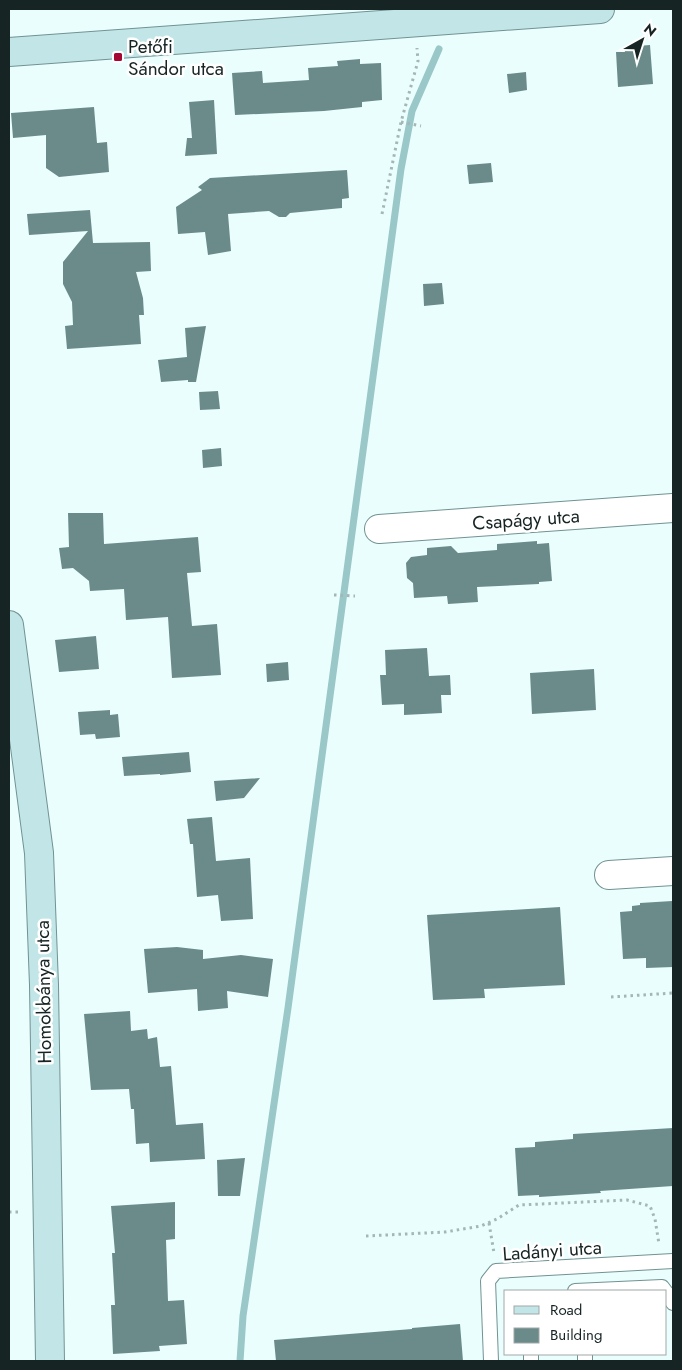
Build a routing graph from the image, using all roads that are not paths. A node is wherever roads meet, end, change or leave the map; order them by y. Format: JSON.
{"nodes":[{"id":1,"x":600,"y":9,"type":"edge"},
{"id":2,"x":9,"y":52,"type":"edge"},
{"id":3,"x":673,"y":508,"type":"edge"},
{"id":4,"x":379,"y":529,"type":"dead end"},
{"id":5,"x":9,"y":625,"type":"edge"},
{"id":6,"x":12,"y":667,"type":"edge"},
{"id":7,"x":673,"y":871,"type":"edge"},
{"id":8,"x":609,"y":875,"type":"dead end"},
{"id":9,"x":667,"y":1261,"type":"edge"},
{"id":10,"x":599,"y":1290,"type":"edge"},
{"id":11,"x":665,"y":1290,"type":"edge"},
{"id":12,"x":50,"y":1361,"type":"edge"},
{"id":13,"x":491,"y":1361,"type":"edge"}],
"edges":[{"from":1,"to":2,"type":"street"},
{"from":3,"to":4,"type":"street","name":"Csapágy utca"},
{"from":5,"to":6,"type":"street","name":"Homokbánya utca"},
{"from":6,"to":12,"type":"street","name":"Homokbánya utca"},
{"from":7,"to":8,"type":"street"},
{"from":9,"to":13,"type":"lane","name":"Ladányi utca"},
{"from":10,"to":11,"type":"lane"}]}
